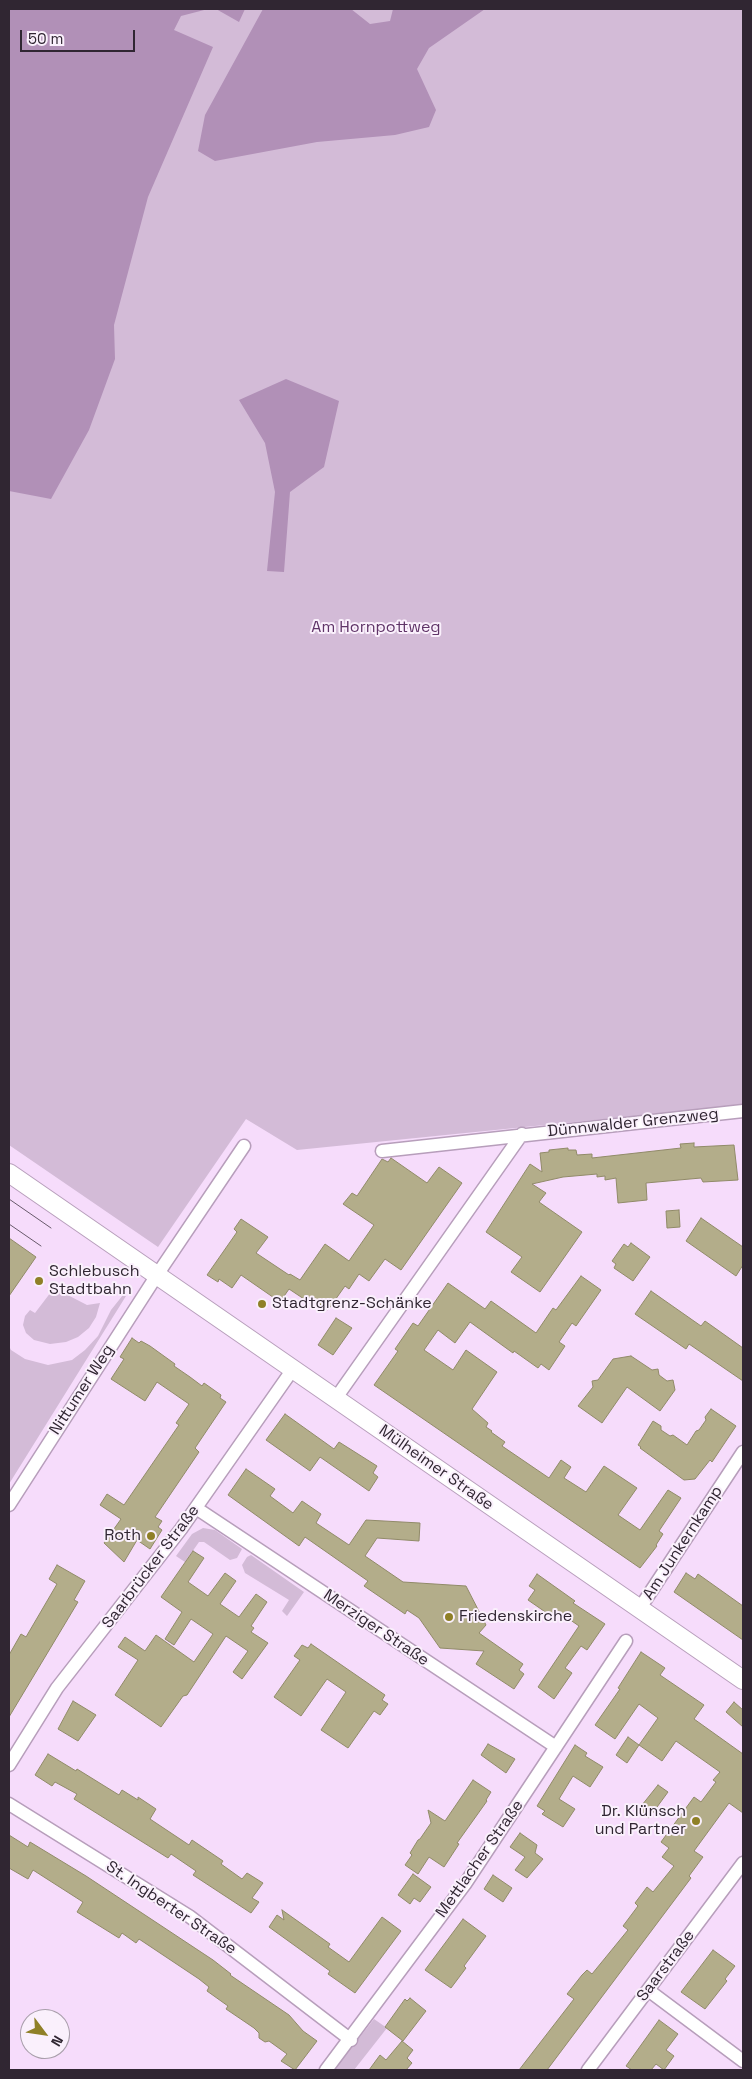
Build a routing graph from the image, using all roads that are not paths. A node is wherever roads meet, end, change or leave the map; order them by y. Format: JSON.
{"nodes":[{"id":1,"x":743,"y":1111,"type":"edge"},
{"id":2,"x":522,"y":1134,"type":"junction"},
{"id":3,"x":244,"y":1146,"type":"dead end"},
{"id":4,"x":382,"y":1151,"type":"dead end"},
{"id":5,"x":9,"y":1173,"type":"edge"},
{"id":6,"x":157,"y":1275,"type":"junction"},
{"id":7,"x":293,"y":1369,"type":"junction"},
{"id":8,"x":336,"y":1398,"type":"junction"},
{"id":9,"x":743,"y":1452,"type":"edge"},
{"id":10,"x":9,"y":1505,"type":"edge"},
{"id":11,"x":196,"y":1508,"type":"junction"},
{"id":12,"x":640,"y":1608,"type":"junction"},
{"id":13,"x":626,"y":1641,"type":"dead end"},
{"id":14,"x":743,"y":1680,"type":"edge"},
{"id":15,"x":556,"y":1747,"type":"junction"},
{"id":16,"x":9,"y":1765,"type":"edge"},
{"id":17,"x":9,"y":1804,"type":"edge"},
{"id":18,"x":743,"y":1863,"type":"edge"},
{"id":19,"x":648,"y":1990,"type":"junction"},
{"id":20,"x":351,"y":2040,"type":"junction"},
{"id":21,"x":743,"y":2061,"type":"edge"},
{"id":22,"x":326,"y":2070,"type":"edge"},
{"id":23,"x":588,"y":2070,"type":"edge"}],
"edges":[{"from":1,"to":2,"type":"street","name":"Dünnwalder Grenzweg"},
{"from":2,"to":4,"type":"street","name":"Dünnwalder Grenzweg"},
{"from":2,"to":8,"type":"street"},
{"from":3,"to":6,"type":"street"},
{"from":5,"to":6,"type":"main road","name":"Mülheimer Straße"},
{"from":6,"to":7,"type":"main road","name":"Mülheimer Straße"},
{"from":6,"to":10,"type":"street","name":"Nittumer Weg"},
{"from":7,"to":8,"type":"main road","name":"Mülheimer Straße"},
{"from":7,"to":11,"type":"street","name":"Saarbrücker Straße"},
{"from":8,"to":12,"type":"main road","name":"Mülheimer Straße"},
{"from":9,"to":12,"type":"street","name":"Am Junkernkamp"},
{"from":11,"to":15,"type":"street","name":"Merziger Straße"},
{"from":11,"to":16,"type":"street","name":"Saarbrücker Straße"},
{"from":12,"to":14,"type":"main road","name":"Mülheimer Straße"},
{"from":13,"to":15,"type":"street","name":"Mettlacher Straße"},
{"from":15,"to":20,"type":"street","name":"Mettlacher Straße"},
{"from":17,"to":20,"type":"street","name":"St. Ingberter Straße"},
{"from":18,"to":19,"type":"street","name":"Saarstraße"},
{"from":19,"to":21,"type":"street"},
{"from":19,"to":23,"type":"street","name":"Saarstraße"},
{"from":20,"to":22,"type":"street","name":"Mettlacher Straße"}]}
